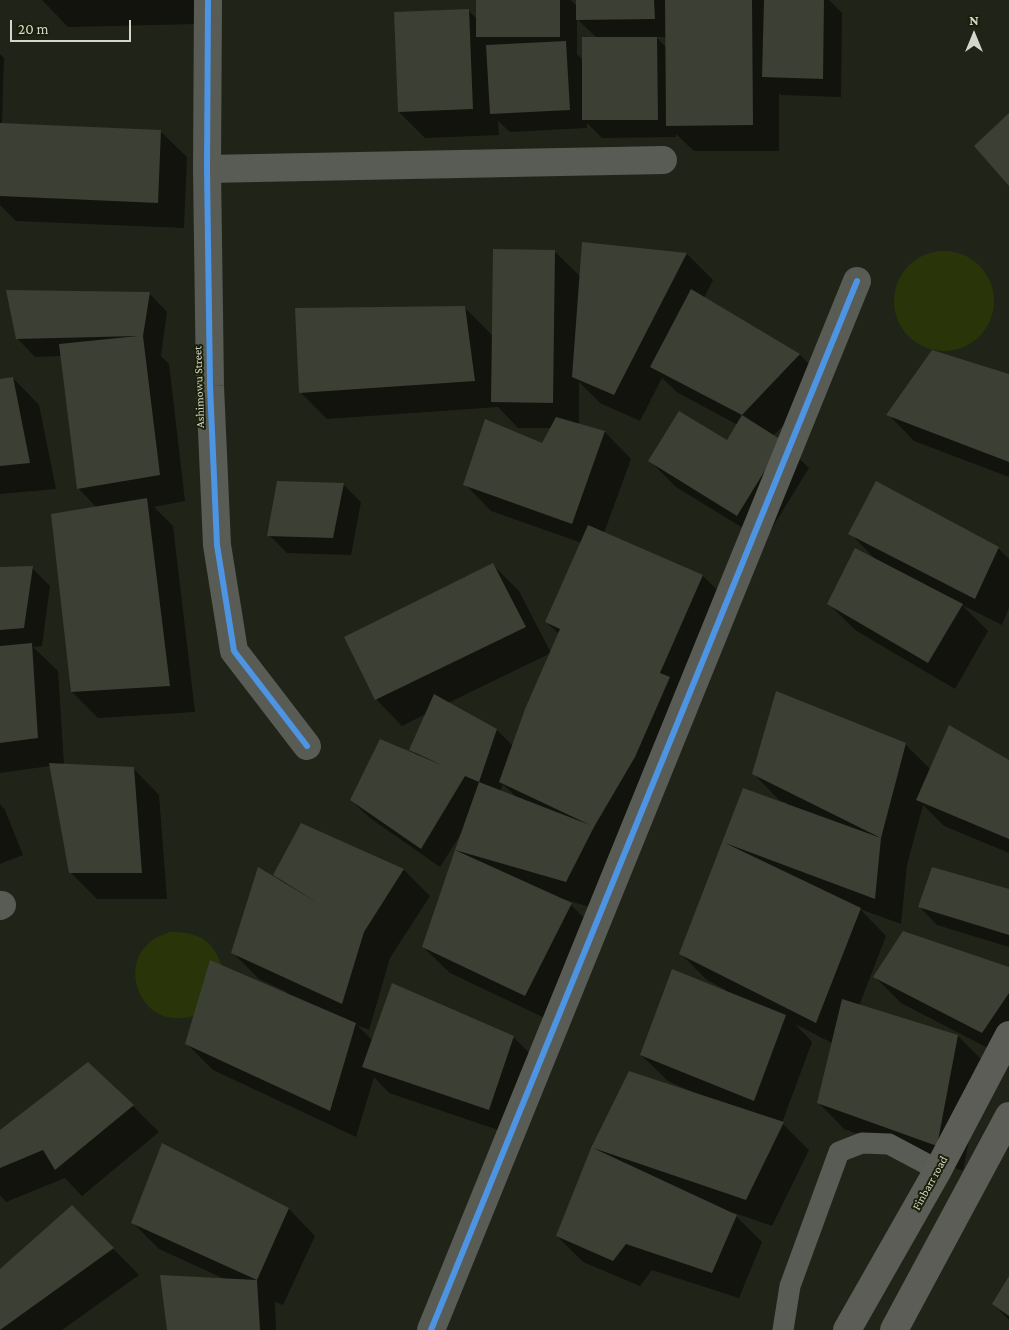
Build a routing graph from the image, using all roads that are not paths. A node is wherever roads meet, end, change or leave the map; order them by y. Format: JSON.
{"nodes":[{"id":1,"x":208,"y":0,"type":"edge"},
{"id":2,"x":663,"y":160,"type":"dead end"},
{"id":3,"x":207,"y":169,"type":"junction"},
{"id":4,"x":857,"y":282,"type":"dead end"},
{"id":5,"x":307,"y":746,"type":"dead end"},
{"id":6,"x":1009,"y":1035,"type":"edge"},
{"id":7,"x":1009,"y":1116,"type":"edge"},
{"id":8,"x":938,"y":1170,"type":"junction"},
{"id":9,"x":431,"y":1330,"type":"edge"},
{"id":10,"x":783,"y":1330,"type":"edge"},
{"id":11,"x":847,"y":1330,"type":"edge"},
{"id":12,"x":894,"y":1330,"type":"edge"}],
"edges":[{"from":1,"to":3,"type":"street","name":"Ashimowu Street"},
{"from":2,"to":3,"type":"street"},
{"from":3,"to":5,"type":"street","name":"Ashimowu Street"},
{"from":4,"to":9,"type":"street"},
{"from":6,"to":8,"type":"main road","name":"Finbarr road"},
{"from":7,"to":12,"type":"main road"},
{"from":8,"to":10,"type":"lane"},
{"from":8,"to":11,"type":"main road","name":"Finbarr road"}]}
